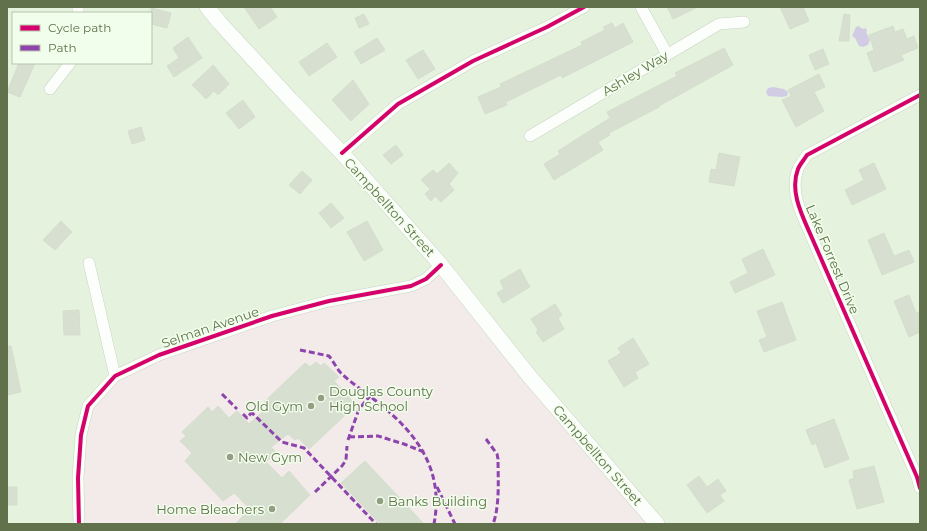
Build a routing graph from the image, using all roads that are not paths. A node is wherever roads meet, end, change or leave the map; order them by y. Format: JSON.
{"nodes":[{"id":1,"x":207,"y":7,"type":"edge"},
{"id":2,"x":584,"y":7,"type":"edge"},
{"id":3,"x":641,"y":7,"type":"edge"},
{"id":4,"x":744,"y":22,"type":"dead end"},
{"id":5,"x":667,"y":54,"type":"junction"},
{"id":6,"x":69,"y":64,"type":"edge"},
{"id":7,"x":50,"y":89,"type":"dead end"},
{"id":8,"x":920,"y":95,"type":"edge"},
{"id":9,"x":530,"y":136,"type":"dead end"},
{"id":10,"x":342,"y":153,"type":"junction"},
{"id":11,"x":89,"y":263,"type":"dead end"},
{"id":12,"x":441,"y":265,"type":"junction"},
{"id":13,"x":115,"y":376,"type":"junction"},
{"id":14,"x":920,"y":488,"type":"edge"},
{"id":15,"x":79,"y":524,"type":"edge"},
{"id":16,"x":657,"y":524,"type":"edge"}],
"edges":[{"from":1,"to":10,"type":"main road","name":"Campbellton Street"},
{"from":2,"to":10,"type":"street"},
{"from":3,"to":5,"type":"street"},
{"from":4,"to":5,"type":"street","name":"Ashley Way"},
{"from":5,"to":9,"type":"street","name":"Ashley Way"},
{"from":6,"to":7,"type":"street"},
{"from":8,"to":14,"type":"street","name":"Lake Forrest Drive"},
{"from":10,"to":12,"type":"main road","name":"Campbellton Street"},
{"from":11,"to":13,"type":"street"},
{"from":12,"to":13,"type":"street","name":"Selman Avenue"},
{"from":12,"to":16,"type":"main road","name":"Campbellton Street"},
{"from":13,"to":15,"type":"street","name":"Selman Avenue"}]}
